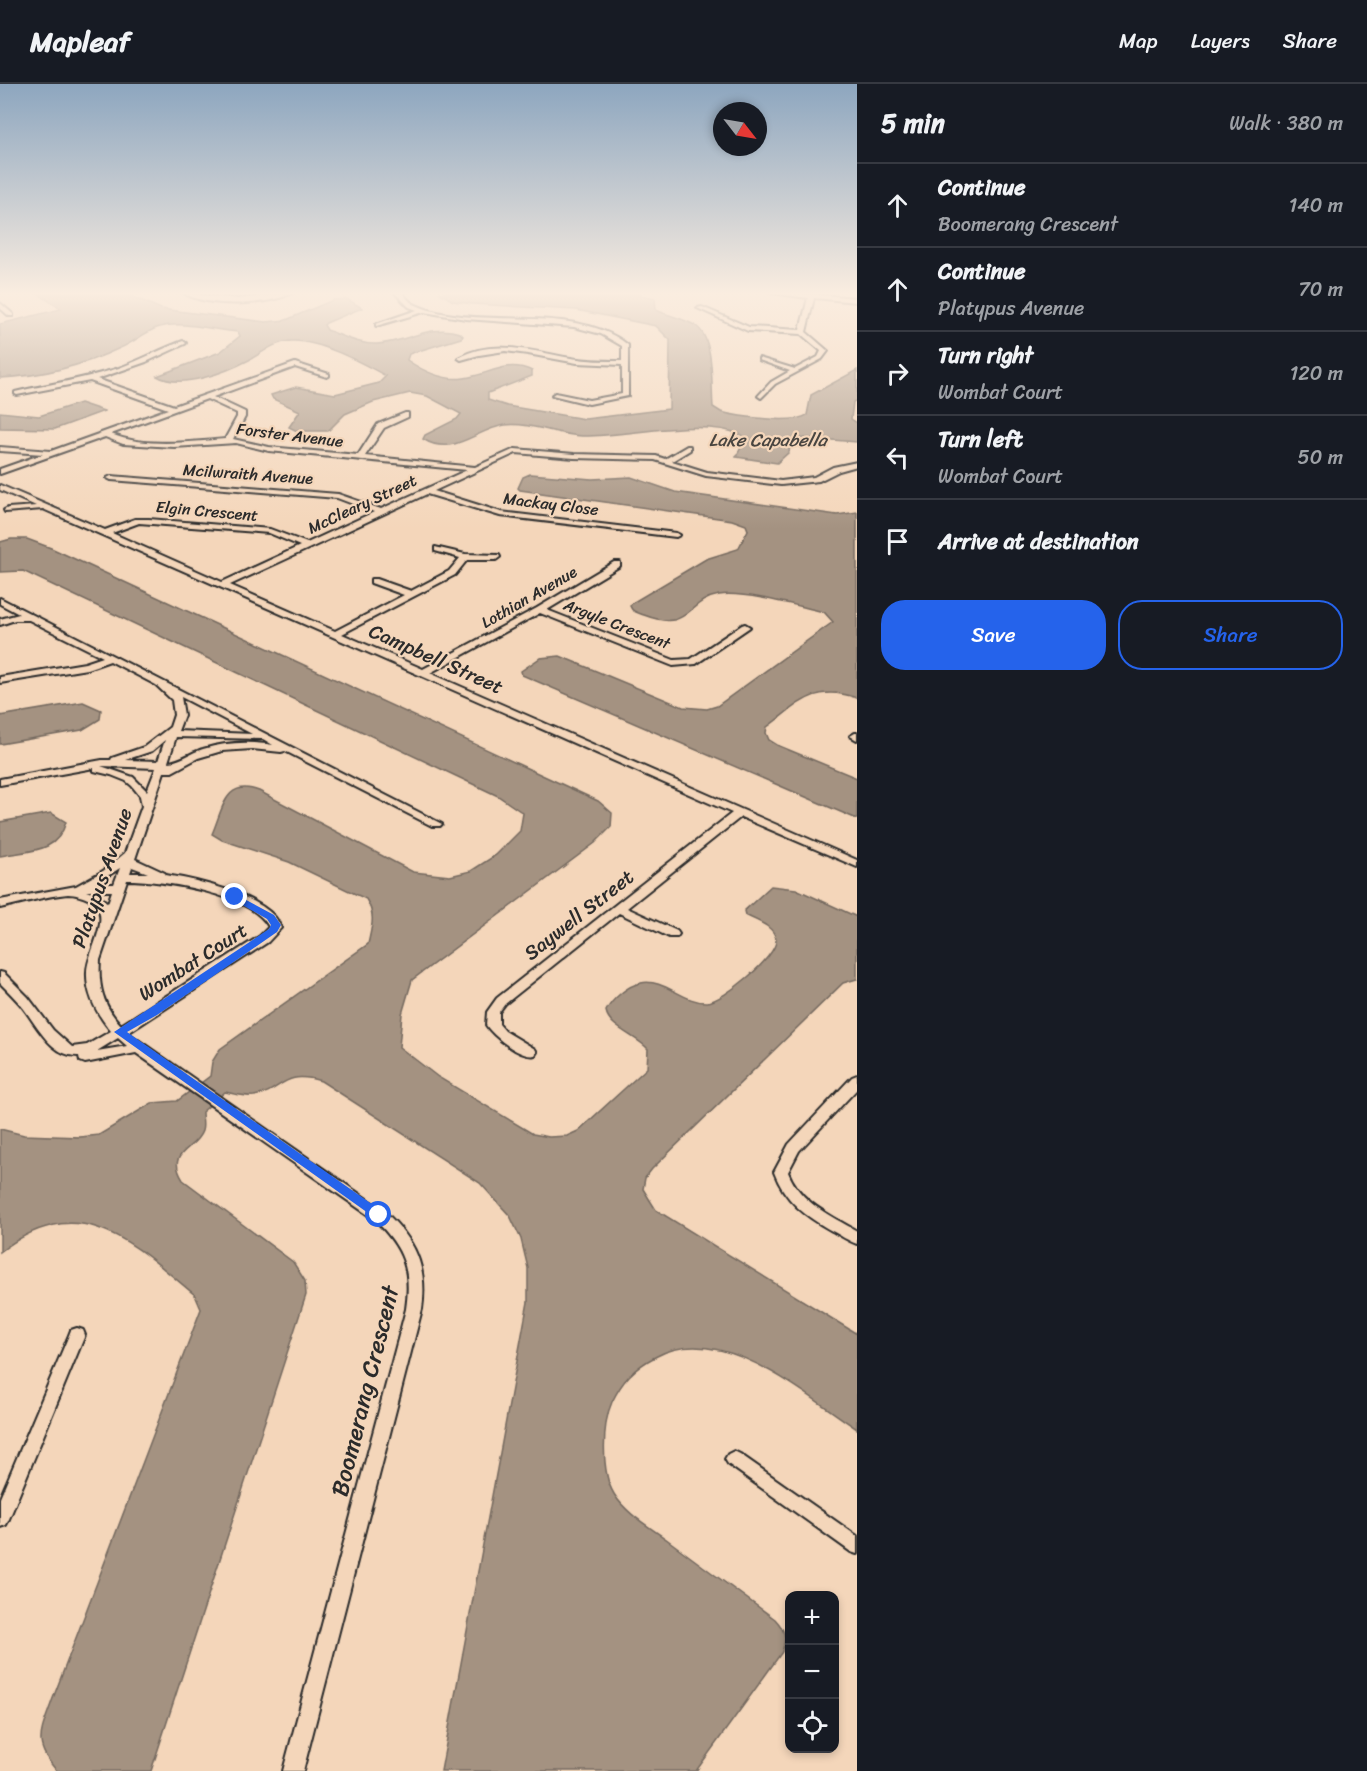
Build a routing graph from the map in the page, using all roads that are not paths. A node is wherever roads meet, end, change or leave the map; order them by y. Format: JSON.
{"nodes":[{"id":1,"x":113,"y":372,"type":"edge"},
{"id":2,"x":277,"y":372,"type":"edge"},
{"id":3,"x":317,"y":372,"type":"edge"},
{"id":4,"x":625,"y":372,"type":"edge"},
{"id":5,"x":795,"y":372,"type":"edge"},
{"id":6,"x":327,"y":375,"type":"dead end"},
{"id":7,"x":92,"y":379,"type":"junction"},
{"id":8,"x":17,"y":393,"type":"dead end"},
{"id":9,"x":555,"y":395,"type":"dead end"},
{"id":10,"x":761,"y":396,"type":"dead end"},
{"id":11,"x":207,"y":397,"type":"junction"},
{"id":12,"x":175,"y":409,"type":"junction"},
{"id":13,"x":405,"y":415,"type":"dead end"},
{"id":14,"x":105,"y":434,"type":"junction"},
{"id":15,"x":228,"y":441,"type":"junction"},
{"id":16,"x":687,"y":448,"type":"dead end"},
{"id":17,"x":0,"y":449,"type":"edge"},
{"id":18,"x":55,"y":452,"type":"junction"},
{"id":19,"x":360,"y":457,"type":"junction"},
{"id":20,"x":668,"y":460,"type":"junction"},
{"id":21,"x":857,"y":464,"type":"edge"},
{"id":22,"x":474,"y":468,"type":"junction"},
{"id":23,"x":0,"y":472,"type":"edge"},
{"id":24,"x":111,"y":478,"type":"dead end"},
{"id":25,"x":0,"y":487,"type":"edge"},
{"id":26,"x":425,"y":491,"type":"junction"},
{"id":27,"x":15,"y":493,"type":"junction"},
{"id":28,"x":31,"y":500,"type":"junction"},
{"id":29,"x":50,"y":509,"type":"junction"},
{"id":30,"x":4,"y":511,"type":"edge"},
{"id":31,"x":380,"y":512,"type":"junction"},
{"id":32,"x":104,"y":533,"type":"junction"},
{"id":33,"x":676,"y":535,"type":"dead end"},
{"id":34,"x":307,"y":546,"type":"junction"},
{"id":35,"x":438,"y":549,"type":"dead end"},
{"id":36,"x":465,"y":557,"type":"junction"},
{"id":37,"x":496,"y":557,"type":"dead end"},
{"id":38,"x":617,"y":564,"type":"dead end"},
{"id":39,"x":374,"y":581,"type":"dead end"},
{"id":40,"x":222,"y":585,"type":"junction"},
{"id":41,"x":411,"y":594,"type":"junction"},
{"id":42,"x":0,"y":601,"type":"edge"},
{"id":43,"x":540,"y":610,"type":"junction"},
{"id":44,"x":33,"y":618,"type":"junction"},
{"id":45,"x":0,"y":622,"type":"edge"},
{"id":46,"x":745,"y":627,"type":"dead end"},
{"id":47,"x":334,"y":635,"type":"junction"},
{"id":48,"x":83,"y":643,"type":"junction"},
{"id":49,"x":110,"y":658,"type":"junction"},
{"id":50,"x":77,"y":668,"type":"junction"},
{"id":51,"x":61,"y":670,"type":"junction"},
{"id":52,"x":139,"y":673,"type":"junction"},
{"id":53,"x":423,"y":673,"type":"junction"},
{"id":54,"x":0,"y":679,"type":"edge"},
{"id":55,"x":162,"y":685,"type":"junction"},
{"id":56,"x":172,"y":731,"type":"junction"},
{"id":57,"x":273,"y":741,"type":"junction"},
{"id":58,"x":299,"y":755,"type":"junction"},
{"id":59,"x":100,"y":764,"type":"junction"},
{"id":60,"x":162,"y":765,"type":"junction"},
{"id":61,"x":175,"y":765,"type":"junction"},
{"id":62,"x":71,"y":769,"type":"junction"},
{"id":63,"x":0,"y":782,"type":"edge"},
{"id":64,"x":154,"y":787,"type":"junction"},
{"id":65,"x":147,"y":806,"type":"junction"},
{"id":66,"x":740,"y":812,"type":"junction"},
{"id":67,"x":436,"y":824,"type":"dead end"},
{"id":68,"x":130,"y":857,"type":"junction"},
{"id":69,"x":857,"y":864,"type":"edge"},
{"id":70,"x":170,"y":880,"type":"junction"},
{"id":71,"x":121,"y":882,"type":"junction"},
{"id":72,"x":69,"y":891,"type":"junction"},
{"id":73,"x":0,"y":904,"type":"edge"},
{"id":74,"x":618,"y":908,"type":"junction"},
{"id":75,"x":107,"y":922,"type":"junction"},
{"id":76,"x":673,"y":934,"type":"dead end"},
{"id":77,"x":0,"y":976,"type":"edge"},
{"id":78,"x":47,"y":1032,"type":"junction"},
{"id":79,"x":119,"y":1032,"type":"junction"},
{"id":80,"x":138,"y":1048,"type":"junction"},
{"id":81,"x":530,"y":1052,"type":"dead end"},
{"id":82,"x":857,"y":1080,"type":"edge"},
{"id":83,"x":194,"y":1086,"type":"joint"},
{"id":84,"x":857,"y":1238,"type":"edge"},
{"id":85,"x":77,"y":1335,"type":"dead end"},
{"id":86,"x":734,"y":1459,"type":"dead end"},
{"id":87,"x":0,"y":1519,"type":"edge"},
{"id":88,"x":857,"y":1546,"type":"edge"},
{"id":89,"x":293,"y":1771,"type":"edge"}],
"edges":[{"from":1,"to":7,"type":"street"},
{"from":2,"to":11,"type":"street"},
{"from":3,"to":6,"type":"street"},
{"from":4,"to":9,"type":"street"},
{"from":5,"to":10,"type":"street"},
{"from":7,"to":8,"type":"street"},
{"from":7,"to":12,"type":"street"},
{"from":11,"to":12,"type":"street"},
{"from":11,"to":15,"type":"street"},
{"from":12,"to":14,"type":"street"},
{"from":13,"to":19,"type":"street"},
{"from":14,"to":15,"type":"street","name":"Forster Avenue"},
{"from":14,"to":18,"type":"street"},
{"from":15,"to":19,"type":"street","name":"Forster Avenue"},
{"from":16,"to":20,"type":"street"},
{"from":17,"to":18,"type":"street"},
{"from":18,"to":23,"type":"street"},
{"from":19,"to":22,"type":"street","name":"Forster Avenue"},
{"from":20,"to":21,"type":"street"},
{"from":20,"to":22,"type":"street","name":"McCleary Street"},
{"from":22,"to":26,"type":"street","name":"McCleary Street"},
{"from":24,"to":31,"type":"street","name":"Mcilwraith Avenue"},
{"from":25,"to":27,"type":"street","name":"Campbell Street"},
{"from":26,"to":31,"type":"street","name":"McCleary Street"},
{"from":26,"to":33,"type":"street","name":"Mackay Close"},
{"from":27,"to":28,"type":"street","name":"Campbell Street"},
{"from":27,"to":30,"type":"street"},
{"from":28,"to":29,"type":"street","name":"Campbell Street"},
{"from":28,"to":30,"type":"street"},
{"from":29,"to":30,"type":"street"},
{"from":29,"to":32,"type":"street","name":"Campbell Street"},
{"from":31,"to":34,"type":"street","name":"McCleary Street"},
{"from":32,"to":34,"type":"street","name":"Elgin Crescent"},
{"from":32,"to":40,"type":"street","name":"Campbell Street"},
{"from":34,"to":40,"type":"street","name":"McCleary Street"},
{"from":35,"to":36,"type":"street"},
{"from":36,"to":37,"type":"street"},
{"from":36,"to":41,"type":"street"},
{"from":38,"to":43,"type":"street","name":"Lothian Avenue"},
{"from":39,"to":41,"type":"street"},
{"from":40,"to":47,"type":"street","name":"Campbell Street"},
{"from":41,"to":47,"type":"street"},
{"from":42,"to":44,"type":"street","name":"Platypus Avenue"},
{"from":43,"to":46,"type":"street","name":"Argyle Crescent"},
{"from":43,"to":53,"type":"street","name":"Lothian Avenue"},
{"from":44,"to":45,"type":"street"},
{"from":44,"to":48,"type":"street","name":"Platypus Avenue"},
{"from":47,"to":53,"type":"street","name":"Campbell Street"},
{"from":48,"to":49,"type":"street","name":"Platypus Avenue"},
{"from":48,"to":51,"type":"street"},
{"from":49,"to":50,"type":"street"},
{"from":49,"to":52,"type":"street","name":"Platypus Avenue"},
{"from":50,"to":51,"type":"street"},
{"from":50,"to":52,"type":"street"},
{"from":51,"to":54,"type":"street"},
{"from":52,"to":55,"type":"street","name":"Platypus Avenue"},
{"from":53,"to":66,"type":"street","name":"Campbell Street"},
{"from":55,"to":56,"type":"street","name":"Platypus Avenue"},
{"from":55,"to":57,"type":"street","name":"Platypus Avenue"},
{"from":56,"to":57,"type":"street"},
{"from":56,"to":59,"type":"street"},
{"from":56,"to":60,"type":"street","name":"Platypus Avenue"},
{"from":57,"to":58,"type":"street","name":"Platypus Avenue"},
{"from":58,"to":61,"type":"street"},
{"from":58,"to":67,"type":"street","name":"Platypus Avenue"},
{"from":59,"to":60,"type":"street"},
{"from":59,"to":62,"type":"street"},
{"from":60,"to":61,"type":"street"},
{"from":60,"to":64,"type":"street","name":"Platypus Avenue"},
{"from":61,"to":64,"type":"street"},
{"from":62,"to":63,"type":"street"},
{"from":62,"to":65,"type":"street"},
{"from":64,"to":65,"type":"street","name":"Platypus Avenue"},
{"from":65,"to":68,"type":"street","name":"Platypus Avenue"},
{"from":66,"to":69,"type":"street","name":"Campbell Street"},
{"from":66,"to":74,"type":"street","name":"Saywell Street"},
{"from":68,"to":70,"type":"street","name":"Wombat Court"},
{"from":68,"to":71,"type":"street","name":"Platypus Avenue"},
{"from":68,"to":72,"type":"street"},
{"from":70,"to":71,"type":"street","name":"Wombat Court"},
{"from":70,"to":79,"type":"street","name":"Wombat Court"},
{"from":71,"to":72,"type":"street","name":"Wombat Court"},
{"from":71,"to":75,"type":"street","name":"Platypus Avenue"},
{"from":72,"to":73,"type":"street"},
{"from":72,"to":75,"type":"street"},
{"from":74,"to":76,"type":"street"},
{"from":74,"to":81,"type":"street","name":"Saywell Street"},
{"from":75,"to":79,"type":"street","name":"Platypus Avenue"},
{"from":77,"to":78,"type":"street"},
{"from":78,"to":79,"type":"street"},
{"from":78,"to":80,"type":"street"},
{"from":79,"to":80,"type":"street","name":"Platypus Avenue"},
{"from":80,"to":83,"type":"street","name":"Platypus Avenue"},
{"from":82,"to":84,"type":"street"},
{"from":83,"to":89,"type":"street","name":"Boomerang Crescent"},
{"from":85,"to":87,"type":"street"},
{"from":86,"to":88,"type":"street"}]}
